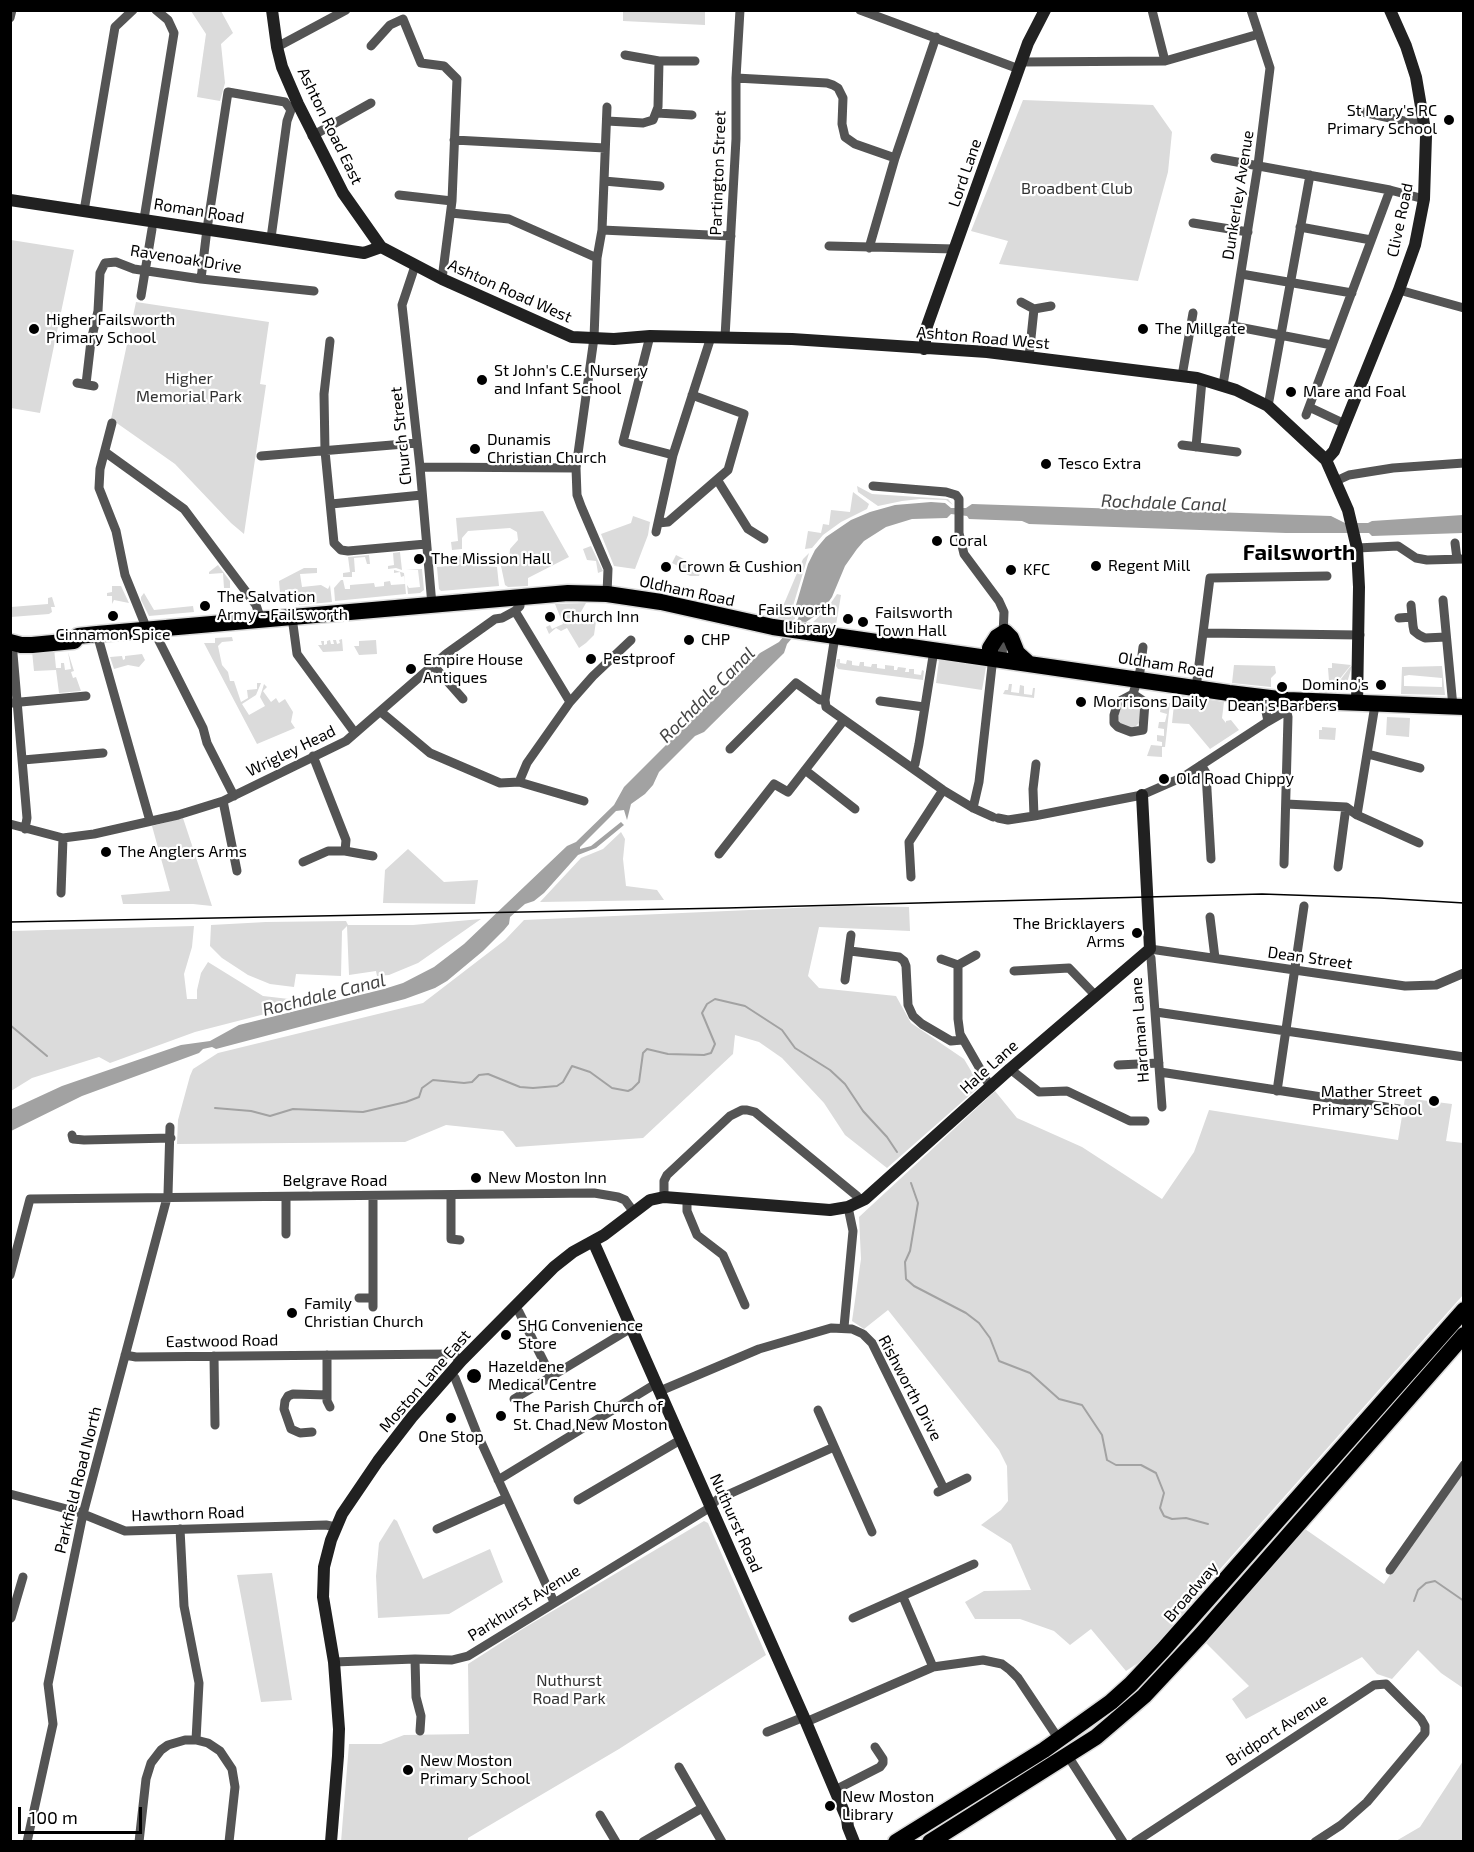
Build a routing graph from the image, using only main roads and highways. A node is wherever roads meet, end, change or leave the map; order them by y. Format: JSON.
{"nodes":[{"id":1,"x":11,"y":642,"type":"edge"},
{"id":2,"x":996,"y":659,"type":"junction"},
{"id":3,"x":1028,"y":663,"type":"junction"},
{"id":4,"x":1458,"y":707,"type":"edge"},
{"id":5,"x":1464,"y":1310,"type":"edge"},
{"id":6,"x":1464,"y":1335,"type":"edge"},
{"id":7,"x":896,"y":1842,"type":"edge"},
{"id":8,"x":930,"y":1842,"type":"edge"}],
"edges":[{"from":1,"to":2,"type":"highway","name":"Oldham Road"},
{"from":2,"to":3,"type":"highway","name":"Oldham Road"},
{"from":2,"to":3,"type":"highway"},
{"from":3,"to":4,"type":"highway","name":"Oldham Road"},
{"from":5,"to":7,"type":"highway","name":"Broadway"},
{"from":6,"to":8,"type":"highway"}]}
